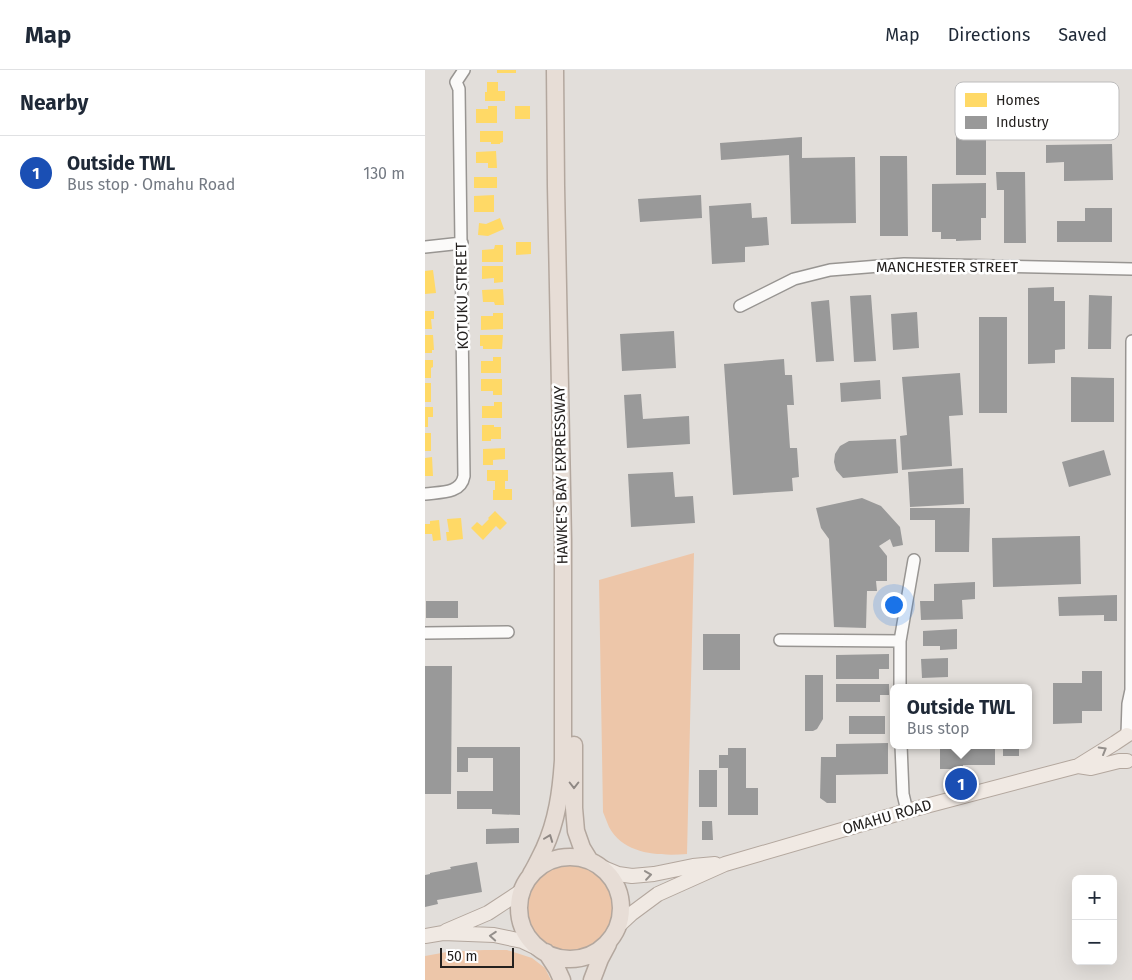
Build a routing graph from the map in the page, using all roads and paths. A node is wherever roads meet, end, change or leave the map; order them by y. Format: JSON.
{"nodes":[{"id":1,"x":464,"y":70,"type":"edge"},
{"id":2,"x":555,"y":70,"type":"edge"},
{"id":3,"x":565,"y":70,"type":"edge"},
{"id":4,"x":461,"y":243,"type":"junction"},
{"id":5,"x":425,"y":247,"type":"edge"},
{"id":6,"x":1132,"y":269,"type":"edge"},
{"id":7,"x":740,"y":306,"type":"dead end"},
{"id":8,"x":1132,"y":340,"type":"edge"},
{"id":9,"x":425,"y":494,"type":"edge"},
{"id":10,"x":914,"y":560,"type":"dead end"},
{"id":11,"x":1132,"y":574,"type":"edge"},
{"id":12,"x":425,"y":632,"type":"edge"},
{"id":13,"x":508,"y":632,"type":"dead end"},
{"id":14,"x":1132,"y":639,"type":"edge"},
{"id":15,"x":780,"y":640,"type":"dead end"},
{"id":16,"x":900,"y":641,"type":"junction"},
{"id":17,"x":900,"y":684,"type":"edge"},
{"id":18,"x":1132,"y":691,"type":"edge"},
{"id":19,"x":1129,"y":733,"type":"edge"},
{"id":20,"x":901,"y":749,"type":"edge"},
{"id":21,"x":1130,"y":762,"type":"edge"},
{"id":22,"x":1078,"y":766,"type":"junction"},
{"id":23,"x":907,"y":811,"type":"junction"},
{"id":24,"x":595,"y":864,"type":"junction"},
{"id":25,"x":725,"y":864,"type":"junction"},
{"id":26,"x":531,"y":874,"type":"junction"},
{"id":27,"x":523,"y":890,"type":"junction"},
{"id":28,"x":443,"y":933,"type":"junction"},
{"id":29,"x":614,"y":933,"type":"junction"},
{"id":30,"x":425,"y":936,"type":"edge"},
{"id":31,"x":543,"y":951,"type":"junction"},
{"id":32,"x":562,"y":980,"type":"edge"},
{"id":33,"x":592,"y":980,"type":"edge"}],
"edges":[{"from":1,"to":4,"type":"street","name":"KOTUKU STREET"},
{"from":26,"to":2,"type":"highway","name":"HAWKE'S BAY EXPRESSWAY","one_way":true},
{"from":3,"to":24,"type":"highway","name":"HAWKE'S BAY EXPRESSWAY","one_way":true},
{"from":4,"to":5,"type":"street"},
{"from":4,"to":9,"type":"street","name":"KOTUKU STREET"},
{"from":6,"to":7,"type":"street","name":"MANCHESTER STREET"},
{"from":8,"to":11,"type":"street"},
{"from":10,"to":16,"type":"street"},
{"from":11,"to":14,"type":"street"},
{"from":12,"to":13,"type":"street"},
{"from":14,"to":18,"type":"street"},
{"from":15,"to":16,"type":"street"},
{"from":16,"to":17,"type":"street"},
{"from":18,"to":19,"type":"street"},
{"from":19,"to":21,"type":"main road"},
{"from":22,"to":19,"type":"main road","name":"OMAHU ROAD","one_way":true},
{"from":20,"to":23,"type":"street"},
{"from":21,"to":22,"type":"main road","name":"OMAHU ROAD"},
{"from":22,"to":23,"type":"main road","name":"OMAHU ROAD"},
{"from":23,"to":25,"type":"main road","name":"OMAHU ROAD"},
{"from":24,"to":25,"type":"main road","name":"OMAHU ROAD","one_way":true},
{"from":24,"to":26,"type":"highway"},
{"from":24,"to":29,"type":"highway"},
{"from":25,"to":29,"type":"main road","name":"OMAHU ROAD"},
{"from":26,"to":27,"type":"highway"},
{"from":27,"to":28,"type":"main road"},
{"from":27,"to":31,"type":"highway"},
{"from":28,"to":30,"type":"main road"},
{"from":31,"to":28,"type":"main road","one_way":true},
{"from":29,"to":31,"type":"highway"},
{"from":29,"to":33,"type":"highway"},
{"from":31,"to":32,"type":"highway"}]}
